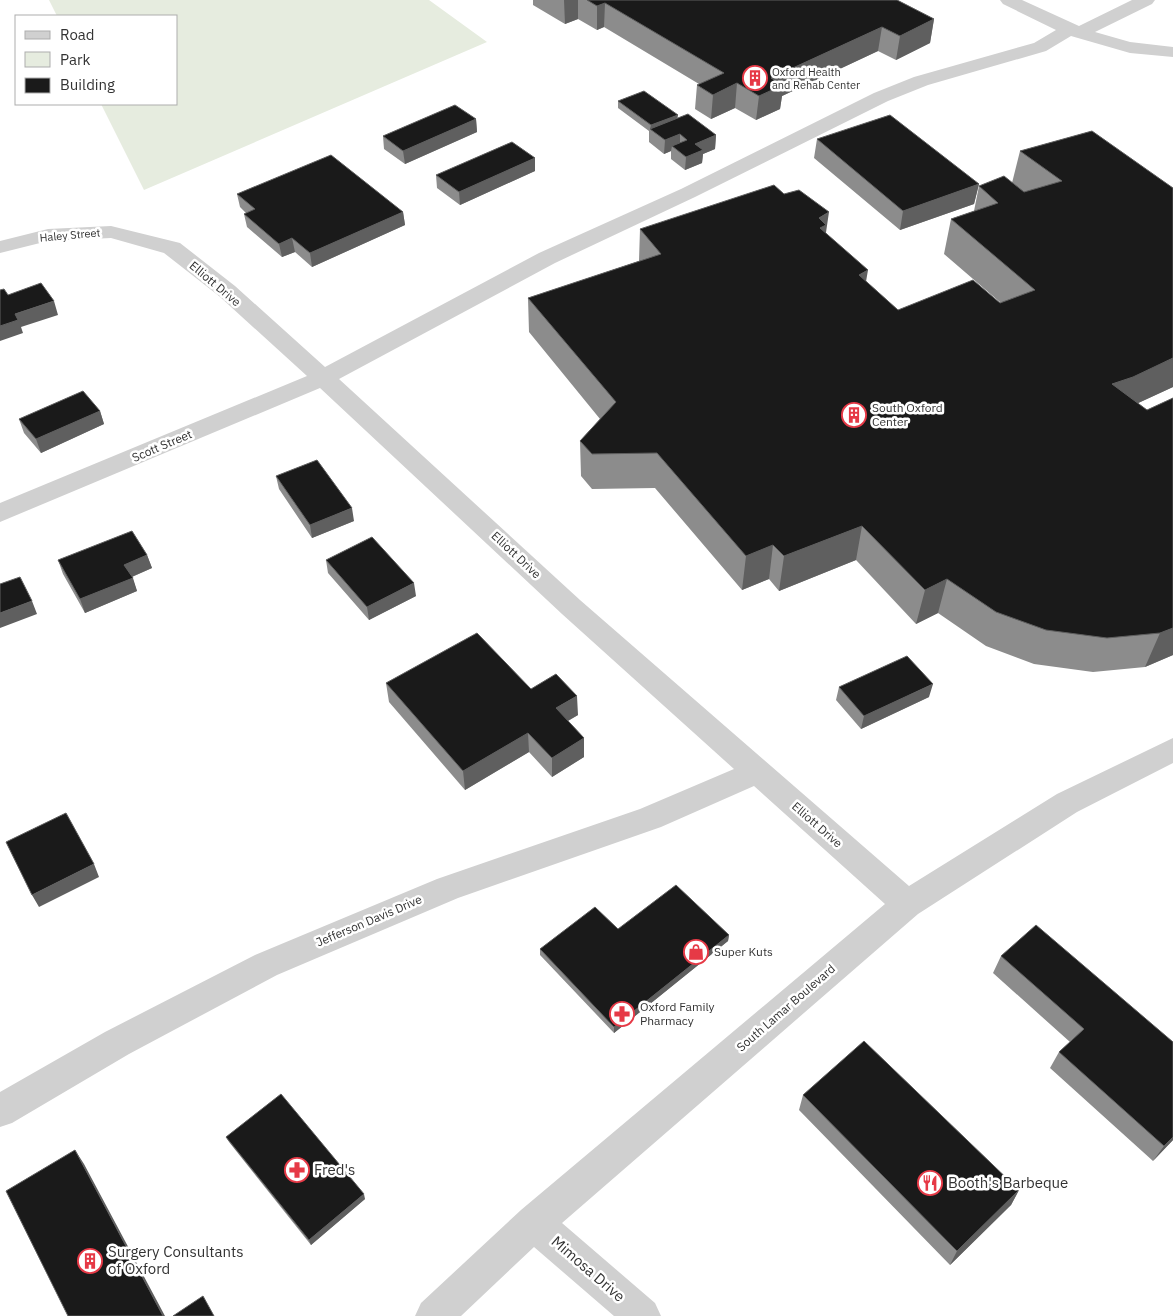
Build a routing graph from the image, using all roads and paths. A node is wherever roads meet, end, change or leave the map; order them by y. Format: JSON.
{"nodes":[{"id":1,"x":1009,"y":0,"type":"edge"},
{"id":2,"x":1146,"y":0,"type":"edge"},
{"id":3,"x":1075,"y":31,"type":"junction"},
{"id":4,"x":1173,"y":52,"type":"edge"},
{"id":5,"x":111,"y":232,"type":"joint"},
{"id":6,"x":0,"y":247,"type":"edge"},
{"id":7,"x":324,"y":378,"type":"junction"},
{"id":8,"x":0,"y":513,"type":"edge"},
{"id":9,"x":1173,"y":750,"type":"edge"},
{"id":10,"x":757,"y":772,"type":"junction"},
{"id":11,"x":907,"y":904,"type":"junction"},
{"id":12,"x":0,"y":1111,"type":"edge"},
{"id":13,"x":534,"y":1223,"type":"junction"},
{"id":14,"x":434,"y":1316,"type":"edge"},
{"id":15,"x":642,"y":1316,"type":"edge"}],
"edges":[{"from":1,"to":3,"type":"street"},
{"from":2,"to":3,"type":"street","name":"Scott Street"},
{"from":3,"to":4,"type":"street"},
{"from":3,"to":7,"type":"street","name":"Scott Street"},
{"from":5,"to":6,"type":"street","name":"Haley Street"},
{"from":5,"to":7,"type":"street","name":"Elliott Drive"},
{"from":7,"to":8,"type":"street","name":"Scott Street"},
{"from":7,"to":10,"type":"street","name":"Elliott Drive"},
{"from":9,"to":11,"type":"street","name":"South Lamar Boulevard"},
{"from":10,"to":11,"type":"street","name":"Elliott Drive"},
{"from":10,"to":12,"type":"street","name":"Jefferson Davis Drive"},
{"from":11,"to":13,"type":"street","name":"South Lamar Boulevard"},
{"from":13,"to":14,"type":"street","name":"South Lamar Boulevard"},
{"from":13,"to":15,"type":"street","name":"Mimosa Drive"}]}
